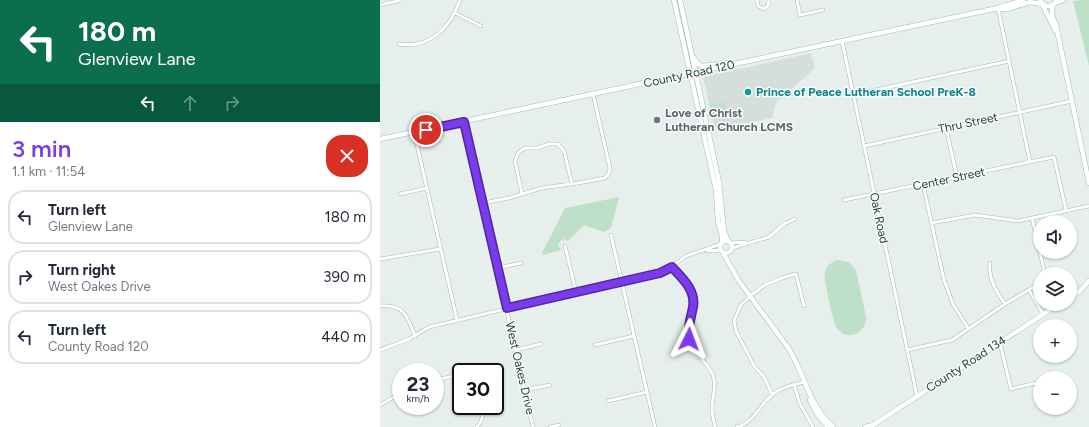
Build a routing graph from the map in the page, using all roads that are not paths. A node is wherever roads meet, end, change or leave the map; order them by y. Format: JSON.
{"nodes":[{"id":1,"x":401,"y":0,"type":"edge"},
{"id":2,"x":460,"y":0,"type":"edge"},
{"id":3,"x":674,"y":0,"type":"edge"},
{"id":4,"x":680,"y":0,"type":"edge"},
{"id":5,"x":757,"y":0,"type":"edge"},
{"id":6,"x":770,"y":0,"type":"edge"},
{"id":7,"x":797,"y":0,"type":"edge"},
{"id":8,"x":1023,"y":0,"type":"edge"},
{"id":9,"x":1063,"y":0,"type":"edge"},
{"id":10,"x":1041,"y":3,"type":"edge"},
{"id":11,"x":1055,"y":3,"type":"edge"},
{"id":12,"x":380,"y":5,"type":"edge"},
{"id":13,"x":998,"y":8,"type":"junction"},
{"id":14,"x":824,"y":10,"type":"dead end"},
{"id":15,"x":455,"y":13,"type":"junction"},
{"id":16,"x":481,"y":26,"type":"dead end"},
{"id":17,"x":1057,"y":33,"type":"junction"},
{"id":18,"x":842,"y":41,"type":"junction"},
{"id":19,"x":399,"y":44,"type":"dead end"},
{"id":20,"x":692,"y":52,"type":"junction"},
{"id":21,"x":752,"y":60,"type":"junction"},
{"id":22,"x":1009,"y":61,"type":"junction"},
{"id":23,"x":693,"y":73,"type":"junction"},
{"id":24,"x":593,"y":94,"type":"junction"},
{"id":25,"x":853,"y":95,"type":"junction"},
{"id":26,"x":1072,"y":101,"type":"junction"},
{"id":27,"x":1020,"y":112,"type":"junction"},
{"id":28,"x":464,"y":122,"type":"junction"},
{"id":29,"x":946,"y":128,"type":"junction"},
{"id":30,"x":414,"y":132,"type":"junction"},
{"id":31,"x":380,"y":139,"type":"edge"},
{"id":32,"x":864,"y":146,"type":"junction"},
{"id":33,"x":1030,"y":162,"type":"junction"},
{"id":34,"x":957,"y":177,"type":"junction"},
{"id":35,"x":1089,"y":183,"type":"edge"},
{"id":36,"x":572,"y":184,"type":"junction"},
{"id":37,"x":923,"y":184,"type":"junction"},
{"id":38,"x":427,"y":188,"type":"junction"},
{"id":39,"x":400,"y":194,"type":"dead end"},
{"id":40,"x":522,"y":194,"type":"junction"},
{"id":41,"x":874,"y":194,"type":"junction"},
{"id":42,"x":844,"y":200,"type":"dead end"},
{"id":43,"x":483,"y":203,"type":"junction"},
{"id":44,"x":1089,"y":206,"type":"edge"},
{"id":45,"x":1066,"y":210,"type":"junction"},
{"id":46,"x":1032,"y":218,"type":"junction"},
{"id":47,"x":796,"y":219,"type":"dead end"},
{"id":48,"x":931,"y":223,"type":"junction"},
{"id":49,"x":611,"y":235,"type":"dead end"},
{"id":50,"x":721,"y":243,"type":"junction"},
{"id":51,"x":566,"y":246,"type":"dead end"},
{"id":52,"x":730,"y":246,"type":"junction"},
{"id":53,"x":440,"y":249,"type":"junction"},
{"id":54,"x":698,"y":252,"type":"junction"},
{"id":55,"x":722,"y":252,"type":"junction"},
{"id":56,"x":380,"y":259,"type":"edge"},
{"id":57,"x":521,"y":263,"type":"dead end"},
{"id":58,"x":990,"y":263,"type":"dead end"},
{"id":59,"x":672,"y":267,"type":"junction"},
{"id":60,"x":731,"y":267,"type":"junction"},
{"id":61,"x":1043,"y":267,"type":"edge"},
{"id":62,"x":498,"y":268,"type":"junction"},
{"id":63,"x":1089,"y":281,"type":"edge"},
{"id":64,"x":622,"y":282,"type":"junction"},
{"id":65,"x":1033,"y":287,"type":"edge"},
{"id":66,"x":1029,"y":290,"type":"junction"},
{"id":67,"x":576,"y":292,"type":"junction"},
{"id":68,"x":1077,"y":293,"type":"edge"},
{"id":69,"x":750,"y":296,"type":"junction"},
{"id":70,"x":1005,"y":304,"type":"junction"},
{"id":71,"x":380,"y":306,"type":"edge"},
{"id":72,"x":804,"y":306,"type":"dead end"},
{"id":73,"x":507,"y":308,"type":"junction"},
{"id":74,"x":1048,"y":311,"type":"edge"},
{"id":75,"x":1043,"y":314,"type":"junction"},
{"id":76,"x":457,"y":320,"type":"junction"},
{"id":77,"x":968,"y":328,"type":"junction"},
{"id":78,"x":415,"y":336,"type":"junction"},
{"id":79,"x":634,"y":336,"type":"junction"},
{"id":80,"x":1000,"y":343,"type":"junction"},
{"id":81,"x":541,"y":344,"type":"dead end"},
{"id":82,"x":595,"y":344,"type":"dead end"},
{"id":83,"x":380,"y":350,"type":"edge"},
{"id":84,"x":516,"y":350,"type":"junction"},
{"id":85,"x":907,"y":350,"type":"junction"},
{"id":86,"x":804,"y":382,"type":"junction"},
{"id":87,"x":550,"y":384,"type":"dead end"},
{"id":88,"x":1033,"y":384,"type":"edge"},
{"id":89,"x":794,"y":385,"type":"junction"},
{"id":90,"x":525,"y":390,"type":"junction"},
{"id":91,"x":808,"y":391,"type":"junction"},
{"id":92,"x":647,"y":392,"type":"junction"},
{"id":93,"x":772,"y":394,"type":"junction"},
{"id":94,"x":917,"y":396,"type":"junction"},
{"id":95,"x":392,"y":398,"type":"edge"},
{"id":96,"x":608,"y":401,"type":"dead end"},
{"id":97,"x":380,"y":405,"type":"edge"},
{"id":98,"x":483,"y":415,"type":"edge"},
{"id":99,"x":559,"y":425,"type":"dead end"},
{"id":100,"x":872,"y":426,"type":"edge"},
{"id":101,"x":477,"y":427,"type":"edge"},
{"id":102,"x":533,"y":427,"type":"edge"},
{"id":103,"x":550,"y":427,"type":"edge"},
{"id":104,"x":655,"y":427,"type":"edge"},
{"id":105,"x":715,"y":427,"type":"edge"},
{"id":106,"x":737,"y":427,"type":"edge"},
{"id":107,"x":813,"y":427,"type":"edge"},
{"id":108,"x":828,"y":427,"type":"edge"},
{"id":109,"x":833,"y":427,"type":"edge"},
{"id":110,"x":865,"y":427,"type":"edge"}],
"edges":[{"from":1,"to":12,"type":"street"},
{"from":2,"to":15,"type":"street"},
{"from":3,"to":23,"type":"street"},
{"from":4,"to":20,"type":"street"},
{"from":5,"to":6,"type":"street"},
{"from":7,"to":14,"type":"street"},
{"from":8,"to":13,"type":"street","name":"County Road 120"},
{"from":9,"to":11,"type":"street"},
{"from":10,"to":11,"type":"street","name":"County Road 120"},
{"from":10,"to":13,"type":"street","name":"County Road 120"},
{"from":10,"to":17,"type":"street"},
{"from":11,"to":17,"type":"street"},
{"from":13,"to":18,"type":"street","name":"County Road 120"},
{"from":13,"to":22,"type":"street"},
{"from":15,"to":16,"type":"street"},
{"from":15,"to":19,"type":"street"},
{"from":17,"to":26,"type":"street"},
{"from":18,"to":21,"type":"street","name":"County Road 120"},
{"from":18,"to":25,"type":"street","name":"Oak Road"},
{"from":20,"to":21,"type":"street"},
{"from":20,"to":23,"type":"street"},
{"from":21,"to":23,"type":"street","name":"County Road 120"},
{"from":22,"to":25,"type":"street"},
{"from":22,"to":27,"type":"street"},
{"from":23,"to":24,"type":"street","name":"County Road 120"},
{"from":23,"to":50,"type":"street"},
{"from":23,"to":52,"type":"street"},
{"from":24,"to":28,"type":"street","name":"County Road 120"},
{"from":24,"to":36,"type":"street"},
{"from":25,"to":32,"type":"street","name":"Oak Road"},
{"from":26,"to":27,"type":"street","name":"Thru Street"},
{"from":26,"to":35,"type":"street"},
{"from":27,"to":29,"type":"street","name":"Thru Street"},
{"from":27,"to":33,"type":"street"},
{"from":28,"to":30,"type":"street","name":"County Road 120"},
{"from":28,"to":43,"type":"street","name":"West Oakes Drive"},
{"from":29,"to":32,"type":"street","name":"Thru Street"},
{"from":29,"to":34,"type":"street"},
{"from":30,"to":31,"type":"street","name":"County Road 120"},
{"from":30,"to":38,"type":"street"},
{"from":32,"to":41,"type":"street","name":"Oak Road"},
{"from":33,"to":34,"type":"street","name":"Center Street"},
{"from":33,"to":45,"type":"street","name":"Center Street"},
{"from":34,"to":37,"type":"street","name":"Center Street"},
{"from":36,"to":40,"type":"street"},
{"from":36,"to":40,"type":"street"},
{"from":37,"to":41,"type":"street","name":"Center Street"},
{"from":37,"to":48,"type":"street"},
{"from":38,"to":39,"type":"street"},
{"from":38,"to":53,"type":"street"},
{"from":40,"to":43,"type":"street"},
{"from":41,"to":42,"type":"street","name":"Center Street"},
{"from":41,"to":85,"type":"street","name":"Oak Road"},
{"from":43,"to":62,"type":"street","name":"West Oakes Drive"},
{"from":44,"to":45,"type":"street"},
{"from":45,"to":46,"type":"street"},
{"from":46,"to":48,"type":"street"},
{"from":46,"to":61,"type":"street"},
{"from":47,"to":52,"type":"street"},
{"from":48,"to":77,"type":"street"},
{"from":49,"to":64,"type":"street"},
{"from":50,"to":52,"type":"street"},
{"from":50,"to":54,"type":"street"},
{"from":50,"to":55,"type":"street"},
{"from":51,"to":67,"type":"street"},
{"from":52,"to":55,"type":"street"},
{"from":52,"to":60,"type":"street"},
{"from":53,"to":56,"type":"street"},
{"from":53,"to":76,"type":"street"},
{"from":54,"to":55,"type":"street"},
{"from":54,"to":59,"type":"street"},
{"from":55,"to":60,"type":"street"},
{"from":57,"to":62,"type":"street"},
{"from":58,"to":70,"type":"street"},
{"from":59,"to":64,"type":"street"},
{"from":59,"to":105,"type":"street"},
{"from":60,"to":69,"type":"street"},
{"from":62,"to":73,"type":"street","name":"West Oakes Drive"},
{"from":63,"to":68,"type":"street"},
{"from":64,"to":67,"type":"street"},
{"from":64,"to":79,"type":"street"},
{"from":65,"to":66,"type":"street"},
{"from":66,"to":70,"type":"street"},
{"from":66,"to":75,"type":"street"},
{"from":67,"to":73,"type":"street"},
{"from":69,"to":72,"type":"street"},
{"from":69,"to":86,"type":"street"},
{"from":69,"to":93,"type":"street"},
{"from":70,"to":77,"type":"street"},
{"from":71,"to":78,"type":"street"},
{"from":73,"to":76,"type":"street"},
{"from":73,"to":84,"type":"street","name":"West Oakes Drive"},
{"from":74,"to":75,"type":"street","name":"County Road 134"},
{"from":75,"to":80,"type":"street","name":"County Road 134"},
{"from":76,"to":78,"type":"street"},
{"from":77,"to":85,"type":"street"},
{"from":78,"to":83,"type":"street"},
{"from":79,"to":82,"type":"street"},
{"from":79,"to":92,"type":"street"},
{"from":80,"to":88,"type":"street"},
{"from":80,"to":94,"type":"street","name":"County Road 134"},
{"from":81,"to":84,"type":"street"},
{"from":84,"to":90,"type":"street","name":"West Oakes Drive"},
{"from":85,"to":94,"type":"street","name":"Oak Road"},
{"from":86,"to":89,"type":"street"},
{"from":86,"to":91,"type":"street"},
{"from":87,"to":90,"type":"street"},
{"from":89,"to":93,"type":"street"},
{"from":89,"to":107,"type":"street"},
{"from":90,"to":102,"type":"street","name":"West Oakes Drive"},
{"from":91,"to":108,"type":"street"},
{"from":91,"to":109,"type":"street"},
{"from":92,"to":96,"type":"street"},
{"from":92,"to":104,"type":"street"},
{"from":93,"to":106,"type":"street"},
{"from":94,"to":100,"type":"street","name":"County Road 134"},
{"from":95,"to":97,"type":"street"},
{"from":98,"to":101,"type":"street"},
{"from":99,"to":103,"type":"street"},
{"from":100,"to":110,"type":"street","name":"County Road 134"}]}
